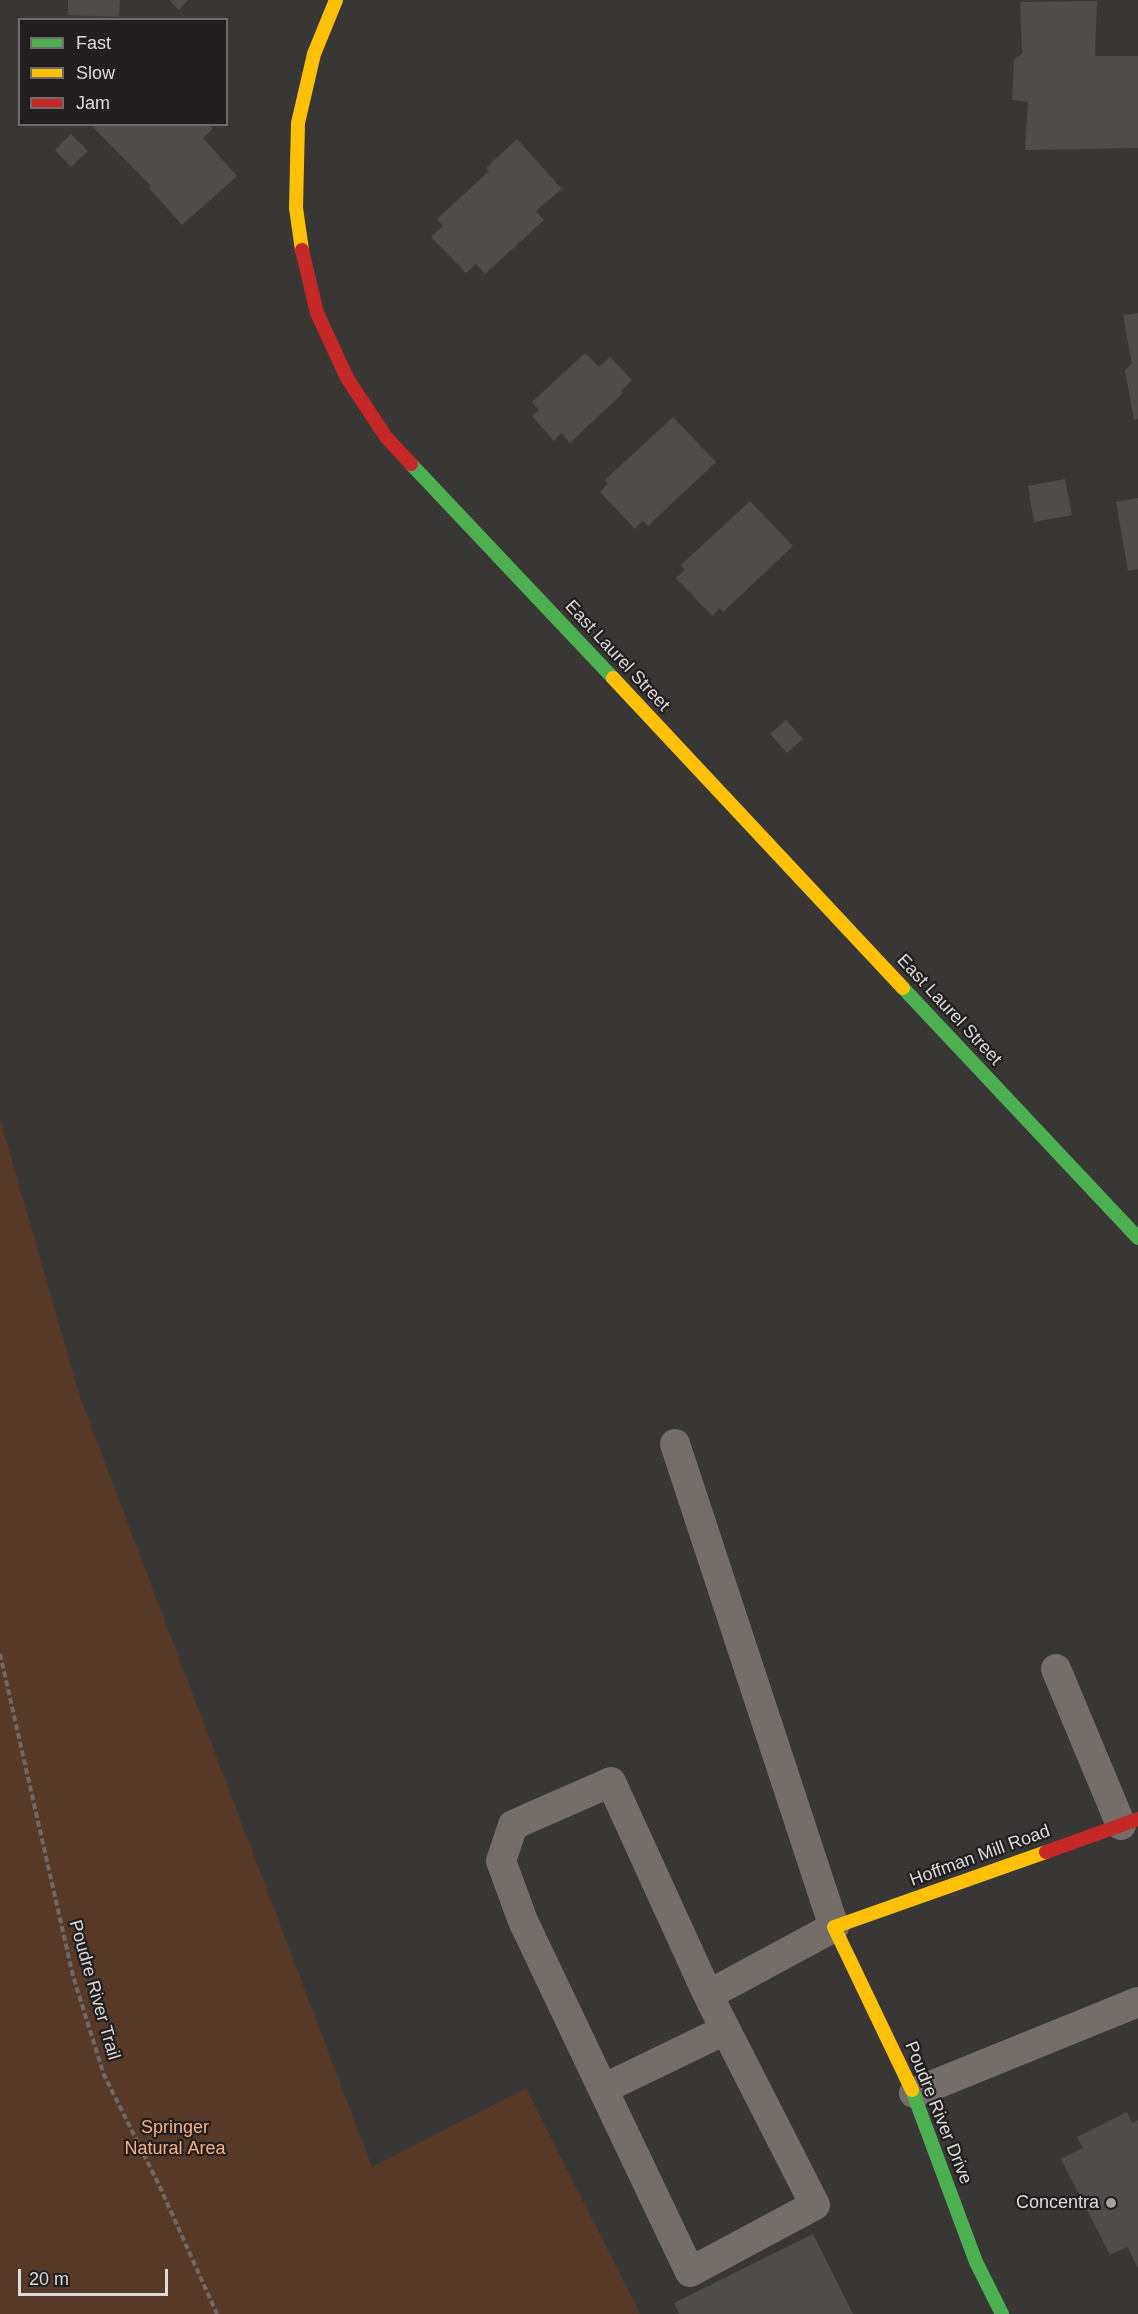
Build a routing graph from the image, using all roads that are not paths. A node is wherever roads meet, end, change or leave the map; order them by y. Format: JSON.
{"nodes":[{"id":1,"x":336,"y":0,"type":"edge"},
{"id":2,"x":1138,"y":1238,"type":"edge"},
{"id":3,"x":675,"y":1444,"type":"dead end"},
{"id":4,"x":1056,"y":1669,"type":"dead end"},
{"id":5,"x":1129,"y":1822,"type":"edge"},
{"id":6,"x":834,"y":1928,"type":"junction"},
{"id":7,"x":708,"y":1995,"type":"junction"},
{"id":8,"x":1138,"y":2002,"type":"edge"},
{"id":9,"x":725,"y":2030,"type":"junction"},
{"id":10,"x":603,"y":2089,"type":"junction"},
{"id":11,"x":914,"y":2093,"type":"junction"},
{"id":12,"x":1002,"y":2314,"type":"edge"}],
"edges":[{"from":1,"to":2,"type":"street","name":"East Laurel Street"},
{"from":3,"to":6,"type":"lane"},
{"from":4,"to":5,"type":"lane"},
{"from":5,"to":6,"type":"street","name":"Hoffman Mill Road"},
{"from":6,"to":7,"type":"lane"},
{"from":6,"to":11,"type":"street","name":"Poudre River Drive"},
{"from":7,"to":9,"type":"lane"},
{"from":7,"to":10,"type":"lane"},
{"from":8,"to":11,"type":"lane"},
{"from":9,"to":10,"type":"lane"},
{"from":9,"to":10,"type":"lane"},
{"from":11,"to":12,"type":"street","name":"Poudre River Drive"}]}
